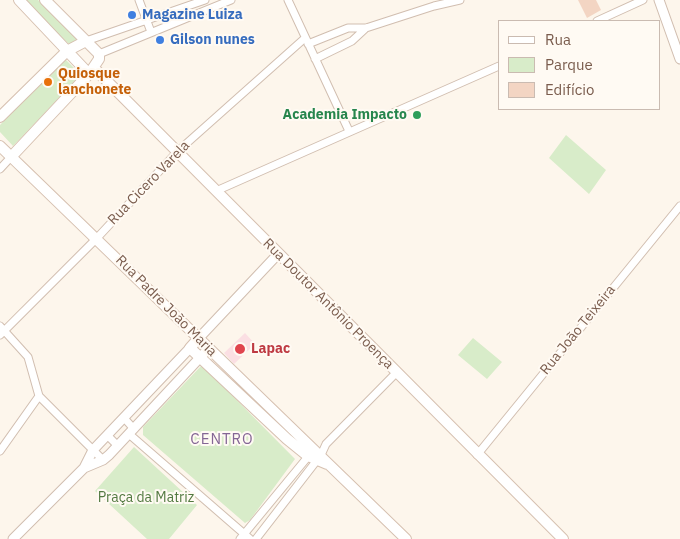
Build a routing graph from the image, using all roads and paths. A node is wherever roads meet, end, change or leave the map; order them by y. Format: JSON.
{"nodes":[{"id":1,"x":44,"y":0,"type":"edge"},
{"id":2,"x":139,"y":0,"type":"edge"},
{"id":3,"x":231,"y":0,"type":"edge"},
{"id":4,"x":288,"y":0,"type":"edge"},
{"id":5,"x":460,"y":0,"type":"edge"},
{"id":6,"x":643,"y":0,"type":"edge"},
{"id":7,"x":658,"y":0,"type":"edge"},
{"id":8,"x":24,"y":2,"type":"edge"},
{"id":9,"x":208,"y":2,"type":"edge"},
{"id":10,"x":147,"y":20,"type":"junction"},
{"id":11,"x":599,"y":20,"type":"edge"},
{"id":12,"x":366,"y":28,"type":"junction"},
{"id":13,"x":151,"y":32,"type":"junction"},
{"id":14,"x":86,"y":41,"type":"junction"},
{"id":15,"x":306,"y":41,"type":"junction"},
{"id":16,"x":678,"y":45,"type":"edge"},
{"id":17,"x":67,"y":51,"type":"junction"},
{"id":18,"x":99,"y":54,"type":"junction"},
{"id":19,"x":315,"y":59,"type":"junction"},
{"id":20,"x":680,"y":59,"type":"edge"},
{"id":21,"x":498,"y":66,"type":"edge"},
{"id":22,"x":92,"y":71,"type":"junction"},
{"id":23,"x":0,"y":117,"type":"edge"},
{"id":24,"x":349,"y":131,"type":"junction"},
{"id":25,"x":0,"y":146,"type":"edge"},
{"id":26,"x":178,"y":150,"type":"junction"},
{"id":27,"x":12,"y":156,"type":"junction"},
{"id":28,"x":0,"y":169,"type":"edge"},
{"id":29,"x":216,"y":191,"type":"junction"},
{"id":30,"x":680,"y":206,"type":"edge"},
{"id":31,"x":97,"y":238,"type":"junction"},
{"id":32,"x":278,"y":254,"type":"junction"},
{"id":33,"x":1,"y":330,"type":"edge"},
{"id":34,"x":198,"y":339,"type":"junction"},
{"id":35,"x":190,"y":348,"type":"junction"},
{"id":36,"x":208,"y":348,"type":"junction"},
{"id":37,"x":200,"y":358,"type":"junction"},
{"id":38,"x":167,"y":372,"type":"junction"},
{"id":39,"x":396,"y":373,"type":"junction"},
{"id":40,"x":178,"y":382,"type":"junction"},
{"id":41,"x":39,"y":396,"type":"junction"},
{"id":42,"x":256,"y":402,"type":"junction"},
{"id":43,"x":124,"y":418,"type":"junction"},
{"id":44,"x":132,"y":432,"type":"junction"},
{"id":45,"x":107,"y":435,"type":"junction"},
{"id":46,"x":117,"y":445,"type":"junction"},
{"id":47,"x":93,"y":450,"type":"junction"},
{"id":48,"x":0,"y":451,"type":"edge"},
{"id":49,"x":315,"y":455,"type":"junction"},
{"id":50,"x":478,"y":455,"type":"junction"},
{"id":51,"x":103,"y":460,"type":"junction"},
{"id":52,"x":84,"y":468,"type":"junction"},
{"id":53,"x":244,"y":537,"type":"edge"},
{"id":54,"x":13,"y":539,"type":"edge"},
{"id":55,"x":256,"y":539,"type":"edge"},
{"id":56,"x":406,"y":539,"type":"edge"},
{"id":57,"x":563,"y":539,"type":"edge"}],
"edges":[{"from":1,"to":14,"type":"main road"},
{"from":2,"to":10,"type":"street"},
{"from":3,"to":9,"type":"street"},
{"from":4,"to":15,"type":"street"},
{"from":5,"to":12,"type":"street"},
{"from":6,"to":11,"type":"street"},
{"from":7,"to":16,"type":"street"},
{"from":8,"to":17,"type":"main road"},
{"from":9,"to":10,"type":"street"},
{"from":9,"to":13,"type":"street"},
{"from":10,"to":13,"type":"street"},
{"from":10,"to":14,"type":"street"},
{"from":12,"to":15,"type":"street","name":"Rua Cicero Varela"},
{"from":12,"to":19,"type":"street"},
{"from":13,"to":18,"type":"street"},
{"from":14,"to":17,"type":"main road"},
{"from":14,"to":18,"type":"main road"},
{"from":15,"to":19,"type":"street"},
{"from":15,"to":26,"type":"street","name":"Rua Cicero Varela"},
{"from":16,"to":20,"type":"street"},
{"from":17,"to":22,"type":"main road","name":"Rua Doutor Antônio Proença"},
{"from":17,"to":23,"type":"main road"},
{"from":18,"to":22,"type":"main road"},
{"from":19,"to":24,"type":"street"},
{"from":21,"to":24,"type":"street"},
{"from":22,"to":26,"type":"main road","name":"Rua Doutor Antônio Proença"},
{"from":22,"to":27,"type":"main road"},
{"from":24,"to":29,"type":"street"},
{"from":25,"to":27,"type":"main road","name":"Rua Padre João Maria"},
{"from":26,"to":29,"type":"main road","name":"Rua Doutor Antônio Proença"},
{"from":26,"to":31,"type":"street","name":"Rua Cicero Varela"},
{"from":27,"to":28,"type":"street"},
{"from":27,"to":31,"type":"main road","name":"Rua Padre João Maria"},
{"from":29,"to":32,"type":"main road","name":"Rua Doutor Antônio Proença"},
{"from":30,"to":50,"type":"street","name":"Rua João Teixeira"},
{"from":31,"to":33,"type":"street","name":"Rua Cicero Varela"},
{"from":31,"to":34,"type":"main road","name":"Rua Padre João Maria"},
{"from":32,"to":34,"type":"street"},
{"from":32,"to":39,"type":"main road","name":"Rua Doutor Antônio Proença"},
{"from":33,"to":41,"type":"street"},
{"from":34,"to":35,"type":"main road"},
{"from":34,"to":36,"type":"main road","name":"Rua Padre João Maria"},
{"from":35,"to":37,"type":"main road"},
{"from":35,"to":38,"type":"street"},
{"from":36,"to":37,"type":"street"},
{"from":36,"to":42,"type":"main road","name":"Rua Padre João Maria"},
{"from":37,"to":40,"type":"street"},
{"from":37,"to":42,"type":"main road"},
{"from":38,"to":40,"type":"street"},
{"from":38,"to":43,"type":"street"},
{"from":39,"to":49,"type":"street"},
{"from":39,"to":50,"type":"main road","name":"Rua Doutor Antônio Proença"},
{"from":40,"to":44,"type":"street"},
{"from":41,"to":47,"type":"street"},
{"from":41,"to":48,"type":"street"},
{"from":42,"to":49,"type":"main road"},
{"from":43,"to":44,"type":"street"},
{"from":43,"to":45,"type":"street"},
{"from":44,"to":46,"type":"street"},
{"from":44,"to":53,"type":"street"},
{"from":45,"to":46,"type":"street"},
{"from":45,"to":47,"type":"street"},
{"from":46,"to":51,"type":"street"},
{"from":47,"to":51,"type":"street"},
{"from":47,"to":52,"type":"street"},
{"from":49,"to":53,"type":"street"},
{"from":49,"to":55,"type":"street"},
{"from":49,"to":56,"type":"main road"},
{"from":50,"to":57,"type":"main road","name":"Rua Doutor Antônio Proença"},
{"from":51,"to":52,"type":"street"},
{"from":52,"to":54,"type":"street"}]}
